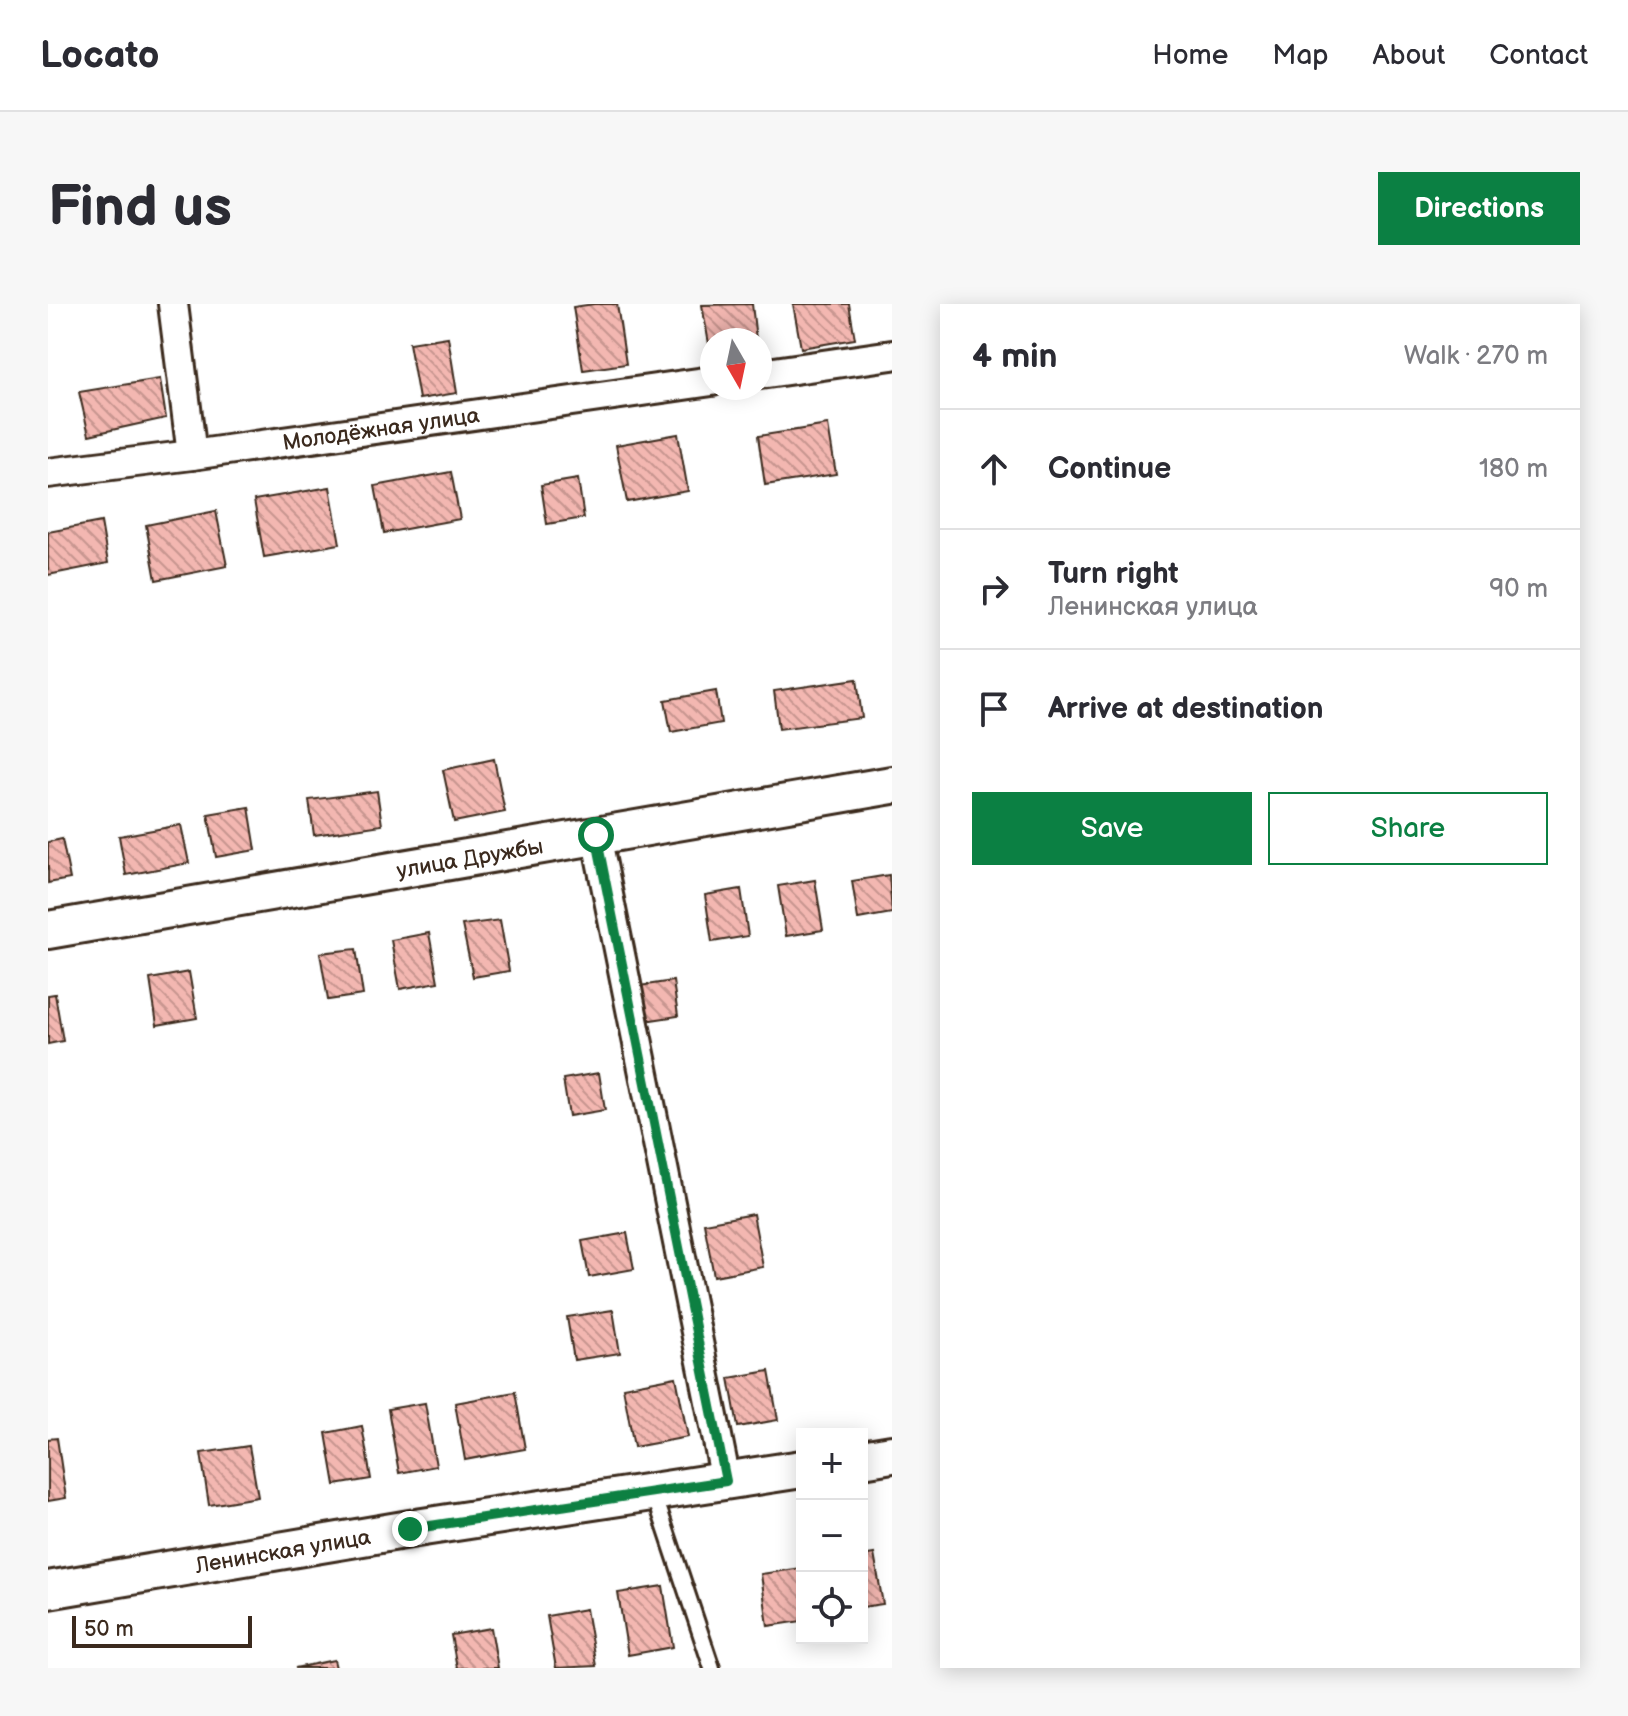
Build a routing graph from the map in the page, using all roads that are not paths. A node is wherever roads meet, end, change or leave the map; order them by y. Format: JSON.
{"nodes":[{"id":1,"x":173,"y":304,"type":"edge"},
{"id":2,"x":892,"y":355,"type":"edge"},
{"id":3,"x":772,"y":372,"type":"edge"},
{"id":4,"x":700,"y":383,"type":"edge"},
{"id":5,"x":192,"y":455,"type":"junction"},
{"id":6,"x":48,"y":473,"type":"edge"},
{"id":7,"x":892,"y":785,"type":"edge"},
{"id":8,"x":596,"y":835,"type":"junction"},
{"id":9,"x":48,"y":930,"type":"edge"},
{"id":10,"x":892,"y":1454,"type":"edge"},
{"id":11,"x":868,"y":1458,"type":"edge"},
{"id":12,"x":796,"y":1470,"type":"edge"},
{"id":13,"x":726,"y":1481,"type":"junction"},
{"id":14,"x":654,"y":1493,"type":"junction"},
{"id":15,"x":48,"y":1590,"type":"edge"},
{"id":16,"x":712,"y":1668,"type":"edge"}],
"edges":[{"from":1,"to":5,"type":"street"},
{"from":2,"to":3,"type":"street"},
{"from":4,"to":5,"type":"street","name":"Молодёжная улица"},
{"from":5,"to":6,"type":"street","name":"Молодёжная улица"},
{"from":7,"to":8,"type":"street","name":"улица Дружбы"},
{"from":8,"to":9,"type":"street","name":"улица Дружбы"},
{"from":8,"to":13,"type":"street"},
{"from":10,"to":11,"type":"street"},
{"from":12,"to":13,"type":"street","name":"Ленинская улица"},
{"from":13,"to":14,"type":"street","name":"Ленинская улица"},
{"from":14,"to":15,"type":"street","name":"Ленинская улица"},
{"from":14,"to":16,"type":"lane"}]}
